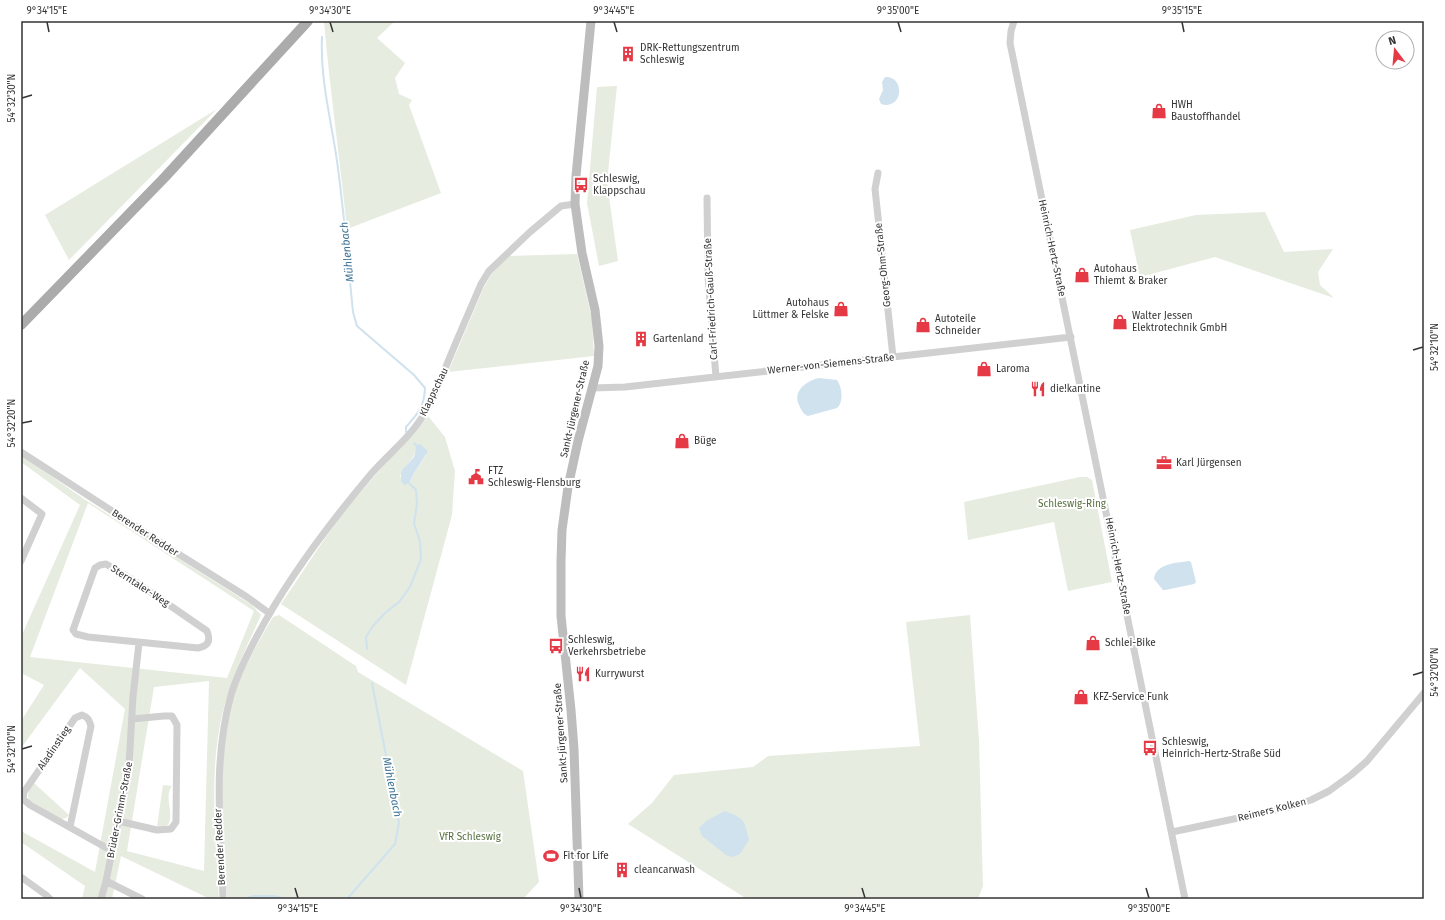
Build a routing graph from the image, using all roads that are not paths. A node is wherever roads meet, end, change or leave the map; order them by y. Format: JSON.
{"nodes":[{"id":1,"x":308,"y":21,"type":"edge"},
{"id":2,"x":592,"y":21,"type":"edge"},
{"id":3,"x":1014,"y":21,"type":"edge"},
{"id":4,"x":878,"y":174,"type":"dead end"},
{"id":5,"x":707,"y":198,"type":"dead end"},
{"id":6,"x":575,"y":204,"type":"junction"},
{"id":7,"x":21,"y":325,"type":"edge"},
{"id":8,"x":1071,"y":337,"type":"junction"},
{"id":9,"x":893,"y":357,"type":"junction"},
{"id":10,"x":716,"y":376,"type":"junction"},
{"id":11,"x":592,"y":388,"type":"junction"},
{"id":12,"x":21,"y":452,"type":"edge"},
{"id":13,"x":21,"y":498,"type":"edge"},
{"id":14,"x":22,"y":557,"type":"edge"},
{"id":15,"x":273,"y":606,"type":"joint"},
{"id":16,"x":269,"y":613,"type":"junction"},
{"id":17,"x":139,"y":643,"type":"junction"},
{"id":18,"x":1424,"y":693,"type":"edge"},
{"id":19,"x":132,"y":719,"type":"junction"},
{"id":20,"x":118,"y":821,"type":"junction"},
{"id":21,"x":70,"y":827,"type":"junction"},
{"id":22,"x":1172,"y":832,"type":"junction"},
{"id":23,"x":112,"y":851,"type":"junction"},
{"id":24,"x":21,"y":878,"type":"edge"},
{"id":25,"x":106,"y":881,"type":"junction"},
{"id":26,"x":50,"y":899,"type":"edge"},
{"id":27,"x":101,"y":899,"type":"edge"},
{"id":28,"x":142,"y":899,"type":"edge"},
{"id":29,"x":223,"y":899,"type":"edge"},
{"id":30,"x":579,"y":899,"type":"edge"},
{"id":31,"x":1185,"y":899,"type":"edge"}],
"edges":[{"from":1,"to":7,"type":"main road"},
{"from":2,"to":6,"type":"street","name":"Sankt-Jürgener-Straße"},
{"from":3,"to":8,"type":"street","name":"Heinrich-Hertz-Straße"},
{"from":4,"to":9,"type":"street","name":"Georg-Ohm-Straße"},
{"from":5,"to":10,"type":"street","name":"Carl-Friedrich-Gauß-Straße"},
{"from":6,"to":11,"type":"street","name":"Sankt-Jürgener-Straße"},
{"from":6,"to":15,"type":"street","name":"Klappschau"},
{"from":8,"to":9,"type":"street","name":"Werner-von-Siemens-Straße"},
{"from":8,"to":22,"type":"street","name":"Heinrich-Hertz-Straße"},
{"from":9,"to":10,"type":"street","name":"Werner-von-Siemens-Straße"},
{"from":10,"to":11,"type":"street","name":"Werner-von-Siemens-Straße"},
{"from":11,"to":30,"type":"street","name":"Sankt-Jürgener-Straße"},
{"from":12,"to":16,"type":"street","name":"Berender Redder"},
{"from":13,"to":14,"type":"street"},
{"from":15,"to":16,"type":"street","name":"Berender Redder"},
{"from":16,"to":29,"type":"street","name":"Berender Redder"},
{"from":17,"to":17,"type":"street","name":"Sterntaler-Weg"},
{"from":17,"to":19,"type":"street","name":"Brüder-Grimm-Straße"},
{"from":18,"to":22,"type":"street","name":"Reimers Kolken"},
{"from":19,"to":20,"type":"street","name":"Brüder-Grimm-Straße"},
{"from":19,"to":20,"type":"street"},
{"from":20,"to":23,"type":"street","name":"Brüder-Grimm-Straße"},
{"from":21,"to":21,"type":"street","name":"Aladinstieg"},
{"from":21,"to":23,"type":"street","name":"Aladinstieg"},
{"from":22,"to":31,"type":"street","name":"Heinrich-Hertz-Straße"},
{"from":23,"to":25,"type":"street","name":"Brüder-Grimm-Straße"},
{"from":24,"to":26,"type":"street"},
{"from":25,"to":27,"type":"street","name":"Brüder-Grimm-Straße"},
{"from":25,"to":28,"type":"street"}]}
